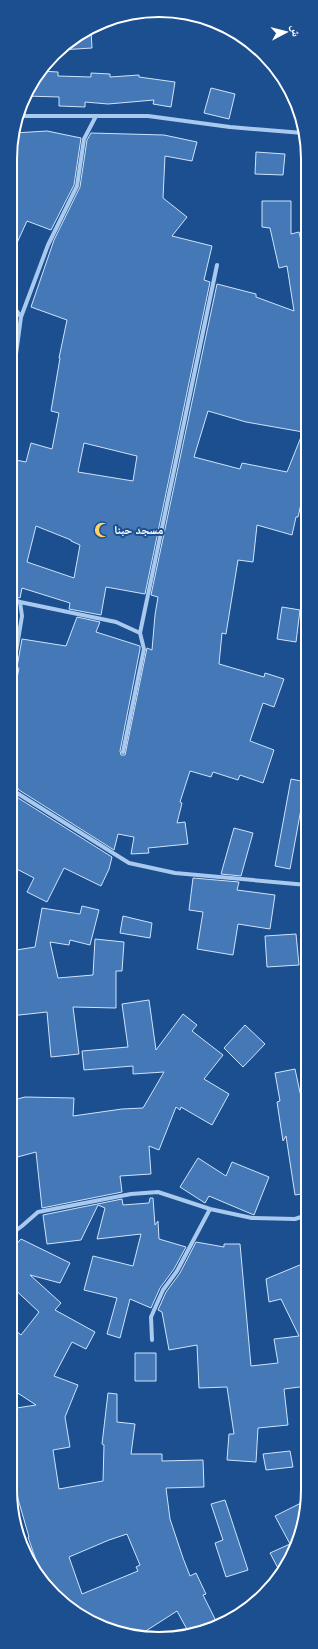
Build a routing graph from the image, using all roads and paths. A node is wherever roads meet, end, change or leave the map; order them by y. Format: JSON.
{"nodes":[{"id":1,"x":24,"y":116,"type":"edge"},
{"id":2,"x":96,"y":116,"type":"junction"},
{"id":3,"x":298,"y":133,"type":"edge"},
{"id":4,"x":217,"y":265,"type":"dead end"},
{"id":5,"x":17,"y":311,"type":"edge"},
{"id":6,"x":21,"y":317,"type":"junction"},
{"id":7,"x":17,"y":347,"type":"edge"},
{"id":8,"x":17,"y":601,"type":"edge"},
{"id":9,"x":20,"y":602,"type":"junction"},
{"id":10,"x":140,"y":633,"type":"junction"},
{"id":11,"x":17,"y":646,"type":"edge"},
{"id":12,"x":123,"y":752,"type":"dead end"},
{"id":13,"x":17,"y":793,"type":"edge"},
{"id":14,"x":301,"y":885,"type":"edge"},
{"id":15,"x":210,"y":1209,"type":"junction"},
{"id":16,"x":301,"y":1217,"type":"edge"},
{"id":17,"x":17,"y":1230,"type":"edge"},
{"id":18,"x":152,"y":1340,"type":"dead end"}],
"edges":[{"from":1,"to":2,"type":"street"},
{"from":2,"to":3,"type":"street"},
{"from":2,"to":6,"type":"street"},
{"from":4,"to":10,"type":"street"},
{"from":5,"to":6,"type":"street"},
{"from":6,"to":7,"type":"street"},
{"from":8,"to":9,"type":"street"},
{"from":9,"to":10,"type":"street"},
{"from":9,"to":11,"type":"street"},
{"from":10,"to":12,"type":"street"},
{"from":13,"to":14,"type":"street"},
{"from":15,"to":16,"type":"street"},
{"from":15,"to":17,"type":"street"},
{"from":15,"to":18,"type":"street"}]}
